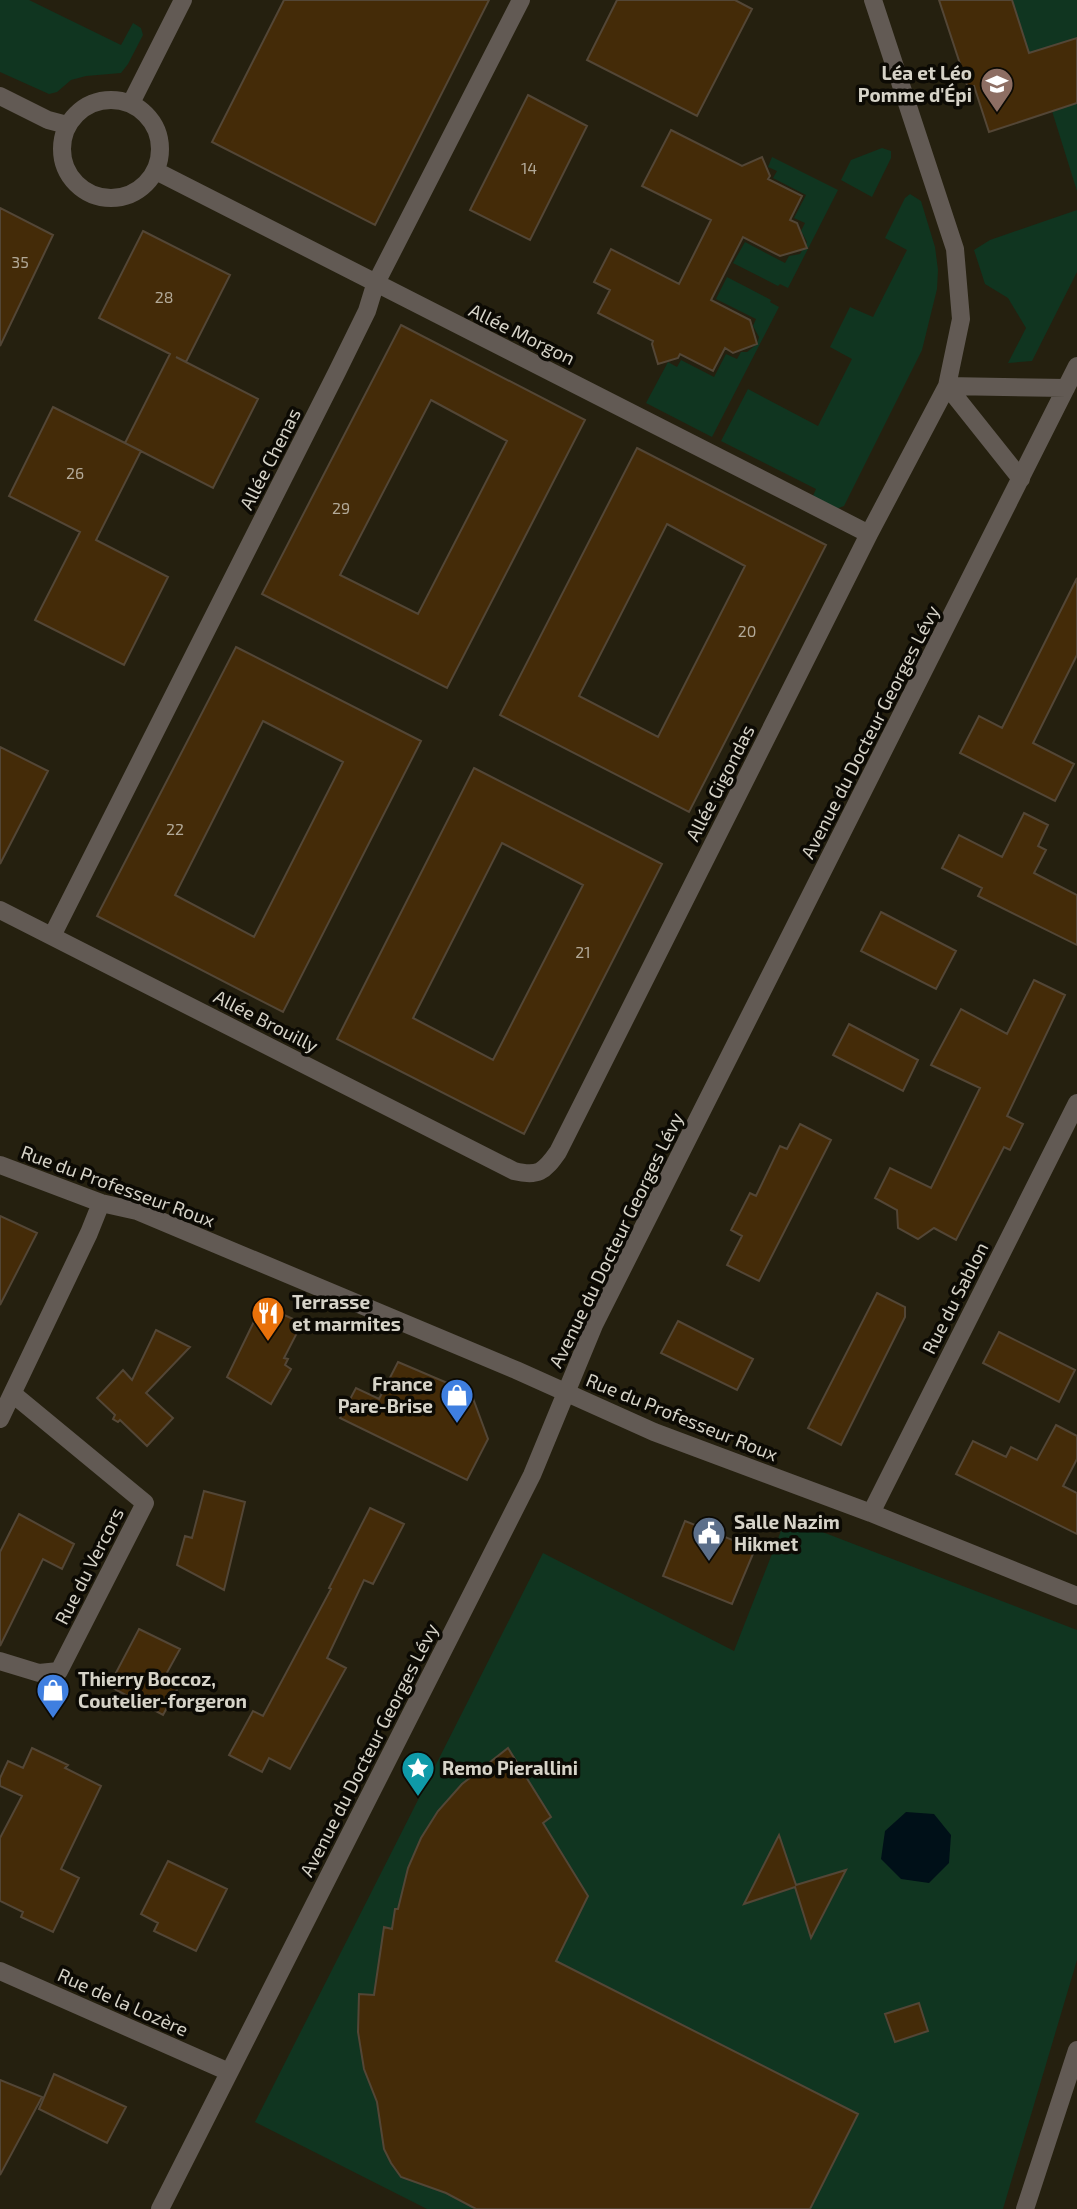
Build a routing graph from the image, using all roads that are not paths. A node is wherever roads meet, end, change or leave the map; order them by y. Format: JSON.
{"nodes":[{"id":1,"x":183,"y":0,"type":"edge"},
{"id":2,"x":521,"y":0,"type":"edge"},
{"id":3,"x":873,"y":0,"type":"edge"},
{"id":4,"x":0,"y":96,"type":"edge"},
{"id":5,"x":131,"y":103,"type":"junction"},
{"id":6,"x":67,"y":125,"type":"junction"},
{"id":7,"x":156,"y":171,"type":"junction"},
{"id":8,"x":375,"y":285,"type":"junction"},
{"id":9,"x":1077,"y":366,"type":"edge"},
{"id":10,"x":947,"y":386,"type":"junction"},
{"id":11,"x":1066,"y":388,"type":"junction"},
{"id":12,"x":1021,"y":479,"type":"junction"},
{"id":13,"x":869,"y":534,"type":"junction"},
{"id":14,"x":0,"y":910,"type":"edge"},
{"id":15,"x":52,"y":936,"type":"junction"},
{"id":16,"x":1077,"y":1103,"type":"edge"},
{"id":17,"x":0,"y":1165,"type":"edge"},
{"id":18,"x":514,"y":1171,"type":"joint"},
{"id":19,"x":101,"y":1203,"type":"junction"},
{"id":20,"x":566,"y":1393,"type":"junction"},
{"id":21,"x":13,"y":1394,"type":"junction"},
{"id":22,"x":0,"y":1419,"type":"edge"},
{"id":23,"x":871,"y":1513,"type":"junction"},
{"id":24,"x":1077,"y":1596,"type":"edge"},
{"id":25,"x":0,"y":1661,"type":"edge"},
{"id":26,"x":0,"y":1971,"type":"edge"},
{"id":27,"x":1077,"y":2050,"type":"edge"},
{"id":28,"x":229,"y":2072,"type":"junction"},
{"id":29,"x":160,"y":2209,"type":"edge"},
{"id":30,"x":1025,"y":2209,"type":"edge"}],
"edges":[{"from":1,"to":5,"type":"street"},
{"from":2,"to":8,"type":"street","name":"Allée Chenas"},
{"from":3,"to":10,"type":"street","name":"Allée Gigondas"},
{"from":4,"to":6,"type":"street"},
{"from":5,"to":6,"type":"street"},
{"from":5,"to":7,"type":"street"},
{"from":6,"to":7,"type":"street"},
{"from":7,"to":8,"type":"street","name":"Allée Morgon"},
{"from":8,"to":13,"type":"street","name":"Allée Morgon"},
{"from":8,"to":15,"type":"street","name":"Allée Chenas"},
{"from":9,"to":11,"type":"street","name":"Avenue du Docteur Georges Lévy"},
{"from":10,"to":11,"type":"street"},
{"from":10,"to":12,"type":"street"},
{"from":10,"to":13,"type":"street","name":"Allée Gigondas"},
{"from":11,"to":12,"type":"street","name":"Avenue du Docteur Georges Lévy"},
{"from":12,"to":20,"type":"street","name":"Avenue du Docteur Georges Lévy"},
{"from":13,"to":18,"type":"street","name":"Allée Gigondas"},
{"from":14,"to":15,"type":"street","name":"Allée Brouilly"},
{"from":15,"to":18,"type":"street","name":"Allée Brouilly"},
{"from":16,"to":23,"type":"street","name":"Rue du Sablon"},
{"from":17,"to":19,"type":"street","name":"Rue du Professeur Roux"},
{"from":19,"to":20,"type":"street","name":"Rue du Professeur Roux"},
{"from":19,"to":21,"type":"street"},
{"from":20,"to":23,"type":"street","name":"Rue du Professeur Roux"},
{"from":20,"to":28,"type":"street","name":"Avenue du Docteur Georges Lévy"},
{"from":21,"to":22,"type":"street"},
{"from":21,"to":25,"type":"street","name":"Rue du Vercors"},
{"from":23,"to":24,"type":"street","name":"Rue du Professeur Roux"},
{"from":26,"to":28,"type":"street","name":"Rue de la Lozère"},
{"from":27,"to":30,"type":"street"},
{"from":28,"to":29,"type":"street","name":"Avenue du Docteur Georges Lévy"}]}
